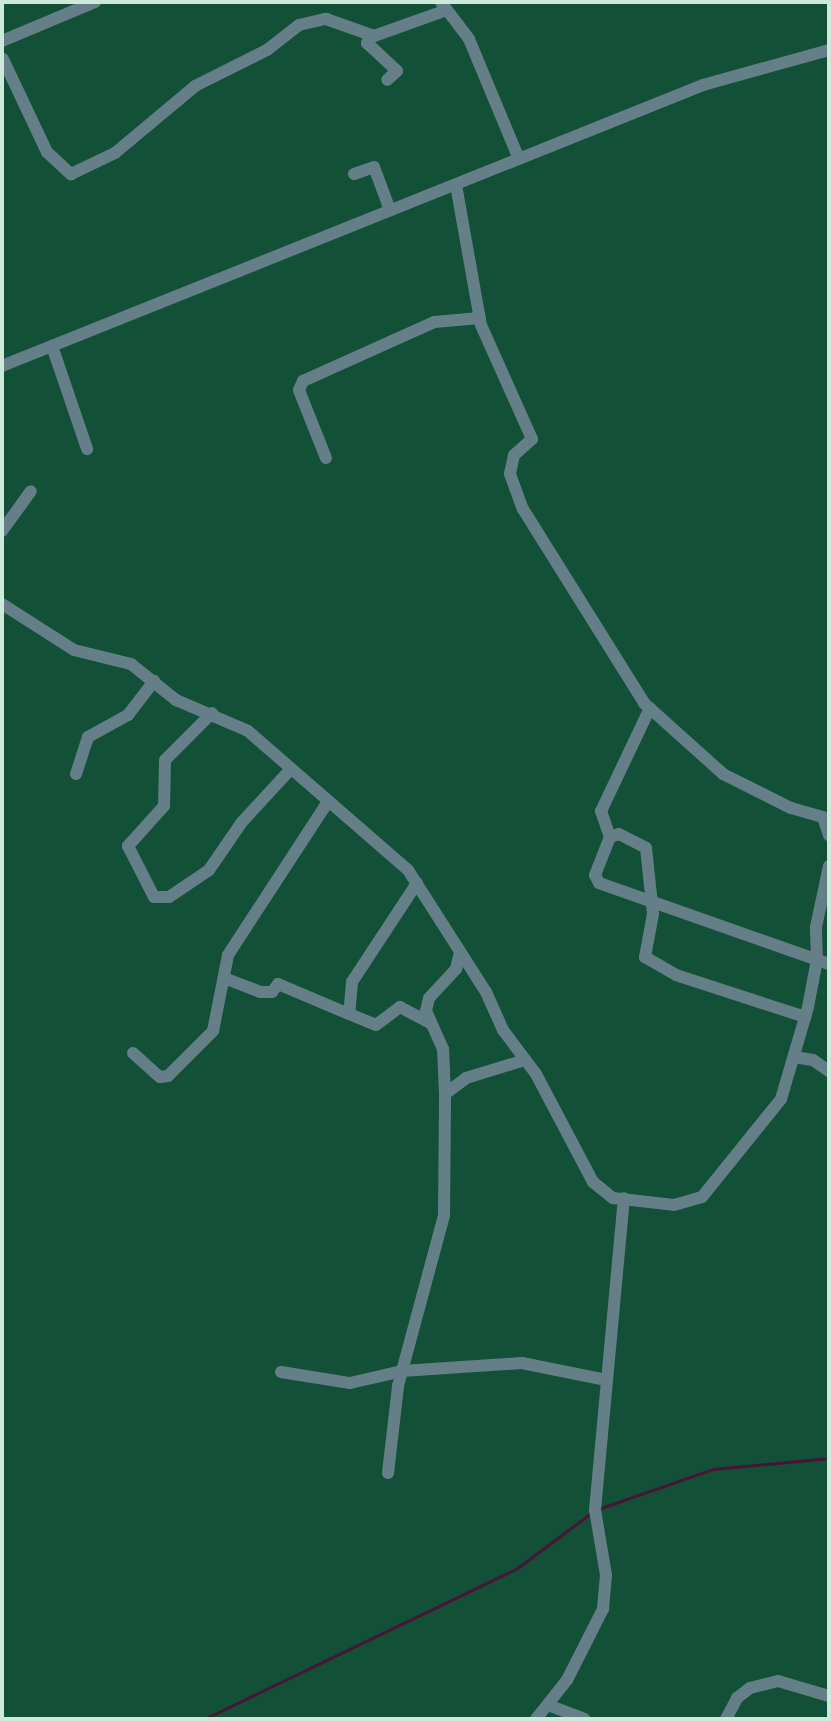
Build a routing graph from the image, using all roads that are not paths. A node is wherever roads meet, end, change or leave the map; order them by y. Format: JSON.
{"nodes":[{"id":1,"x":95,"y":2,"type":"edge"},
{"id":2,"x":443,"y":7,"type":"edge"},
{"id":3,"x":370,"y":36,"type":"junction"},
{"id":4,"x":2,"y":41,"type":"edge"},
{"id":5,"x":829,"y":50,"type":"edge"},
{"id":6,"x":3,"y":59,"type":"edge"},
{"id":7,"x":387,"y":80,"type":"dead end"},
{"id":8,"x":518,"y":157,"type":"junction"},
{"id":9,"x":354,"y":174,"type":"dead end"},
{"id":10,"x":456,"y":185,"type":"junction"},
{"id":11,"x":390,"y":210,"type":"junction"},
{"id":12,"x":480,"y":318,"type":"junction"},
{"id":13,"x":52,"y":346,"type":"junction"},
{"id":14,"x":2,"y":366,"type":"edge"},
{"id":15,"x":87,"y":449,"type":"dead end"},
{"id":16,"x":326,"y":458,"type":"dead end"},
{"id":17,"x":31,"y":491,"type":"dead end"},
{"id":18,"x":2,"y":531,"type":"edge"},
{"id":19,"x":2,"y":604,"type":"edge"},
{"id":20,"x":154,"y":681,"type":"junction"},
{"id":21,"x":650,"y":708,"type":"junction"},
{"id":22,"x":212,"y":713,"type":"junction"},
{"id":23,"x":289,"y":771,"type":"junction"},
{"id":24,"x":76,"y":774,"type":"dead end"},
{"id":25,"x":327,"y":803,"type":"junction"},
{"id":26,"x":829,"y":835,"type":"edge"},
{"id":27,"x":610,"y":837,"type":"junction"},
{"id":28,"x":829,"y":866,"type":"edge"},
{"id":29,"x":417,"y":883,"type":"junction"},
{"id":30,"x":651,"y":899,"type":"junction"},
{"id":31,"x":460,"y":952,"type":"junction"},
{"id":32,"x":823,"y":962,"type":"edge"},
{"id":33,"x":224,"y":978,"type":"junction"},
{"id":34,"x":349,"y":1014,"type":"junction"},
{"id":35,"x":805,"y":1017,"type":"junction"},
{"id":36,"x":430,"y":1023,"type":"junction"},
{"id":37,"x":133,"y":1053,"type":"dead end"},
{"id":38,"x":794,"y":1057,"type":"junction"},
{"id":39,"x":525,"y":1060,"type":"junction"},
{"id":40,"x":829,"y":1071,"type":"edge"},
{"id":41,"x":445,"y":1094,"type":"junction"},
{"id":42,"x":624,"y":1198,"type":"junction"},
{"id":43,"x":402,"y":1371,"type":"junction"},
{"id":44,"x":281,"y":1372,"type":"dead end"},
{"id":45,"x":606,"y":1380,"type":"junction"},
{"id":46,"x":388,"y":1473,"type":"dead end"},
{"id":47,"x":829,"y":1696,"type":"edge"},
{"id":48,"x":548,"y":1705,"type":"junction"},
{"id":49,"x":536,"y":1719,"type":"edge"},
{"id":50,"x":584,"y":1719,"type":"edge"},
{"id":51,"x":726,"y":1719,"type":"edge"}],
"edges":[{"from":1,"to":4,"type":"street"},
{"from":2,"to":3,"type":"street"},
{"from":2,"to":8,"type":"street"},
{"from":3,"to":6,"type":"street"},
{"from":3,"to":7,"type":"street"},
{"from":5,"to":8,"type":"street"},
{"from":8,"to":10,"type":"street"},
{"from":9,"to":11,"type":"street"},
{"from":10,"to":11,"type":"street"},
{"from":10,"to":12,"type":"street"},
{"from":11,"to":13,"type":"street"},
{"from":12,"to":16,"type":"street"},
{"from":12,"to":21,"type":"street"},
{"from":13,"to":14,"type":"street"},
{"from":13,"to":15,"type":"street"},
{"from":17,"to":18,"type":"street"},
{"from":19,"to":20,"type":"street"},
{"from":20,"to":22,"type":"street"},
{"from":20,"to":24,"type":"street"},
{"from":21,"to":26,"type":"street"},
{"from":21,"to":27,"type":"street"},
{"from":22,"to":23,"type":"street"},
{"from":22,"to":23,"type":"street"},
{"from":23,"to":25,"type":"street"},
{"from":25,"to":29,"type":"street"},
{"from":25,"to":33,"type":"street"},
{"from":27,"to":30,"type":"street"},
{"from":27,"to":30,"type":"street"},
{"from":28,"to":32,"type":"street"},
{"from":29,"to":31,"type":"street"},
{"from":29,"to":34,"type":"street"},
{"from":30,"to":32,"type":"street"},
{"from":30,"to":35,"type":"street"},
{"from":31,"to":36,"type":"street"},
{"from":31,"to":39,"type":"street"},
{"from":32,"to":35,"type":"street"},
{"from":33,"to":34,"type":"street"},
{"from":33,"to":37,"type":"street"},
{"from":34,"to":36,"type":"street"},
{"from":35,"to":38,"type":"street"},
{"from":36,"to":41,"type":"street"},
{"from":38,"to":40,"type":"street"},
{"from":38,"to":42,"type":"street"},
{"from":39,"to":41,"type":"street"},
{"from":39,"to":42,"type":"street"},
{"from":41,"to":43,"type":"street"},
{"from":42,"to":45,"type":"street"},
{"from":43,"to":44,"type":"street"},
{"from":43,"to":45,"type":"street"},
{"from":43,"to":46,"type":"street"},
{"from":45,"to":48,"type":"street"},
{"from":47,"to":51,"type":"street"},
{"from":48,"to":49,"type":"street"},
{"from":48,"to":50,"type":"street"}]}
